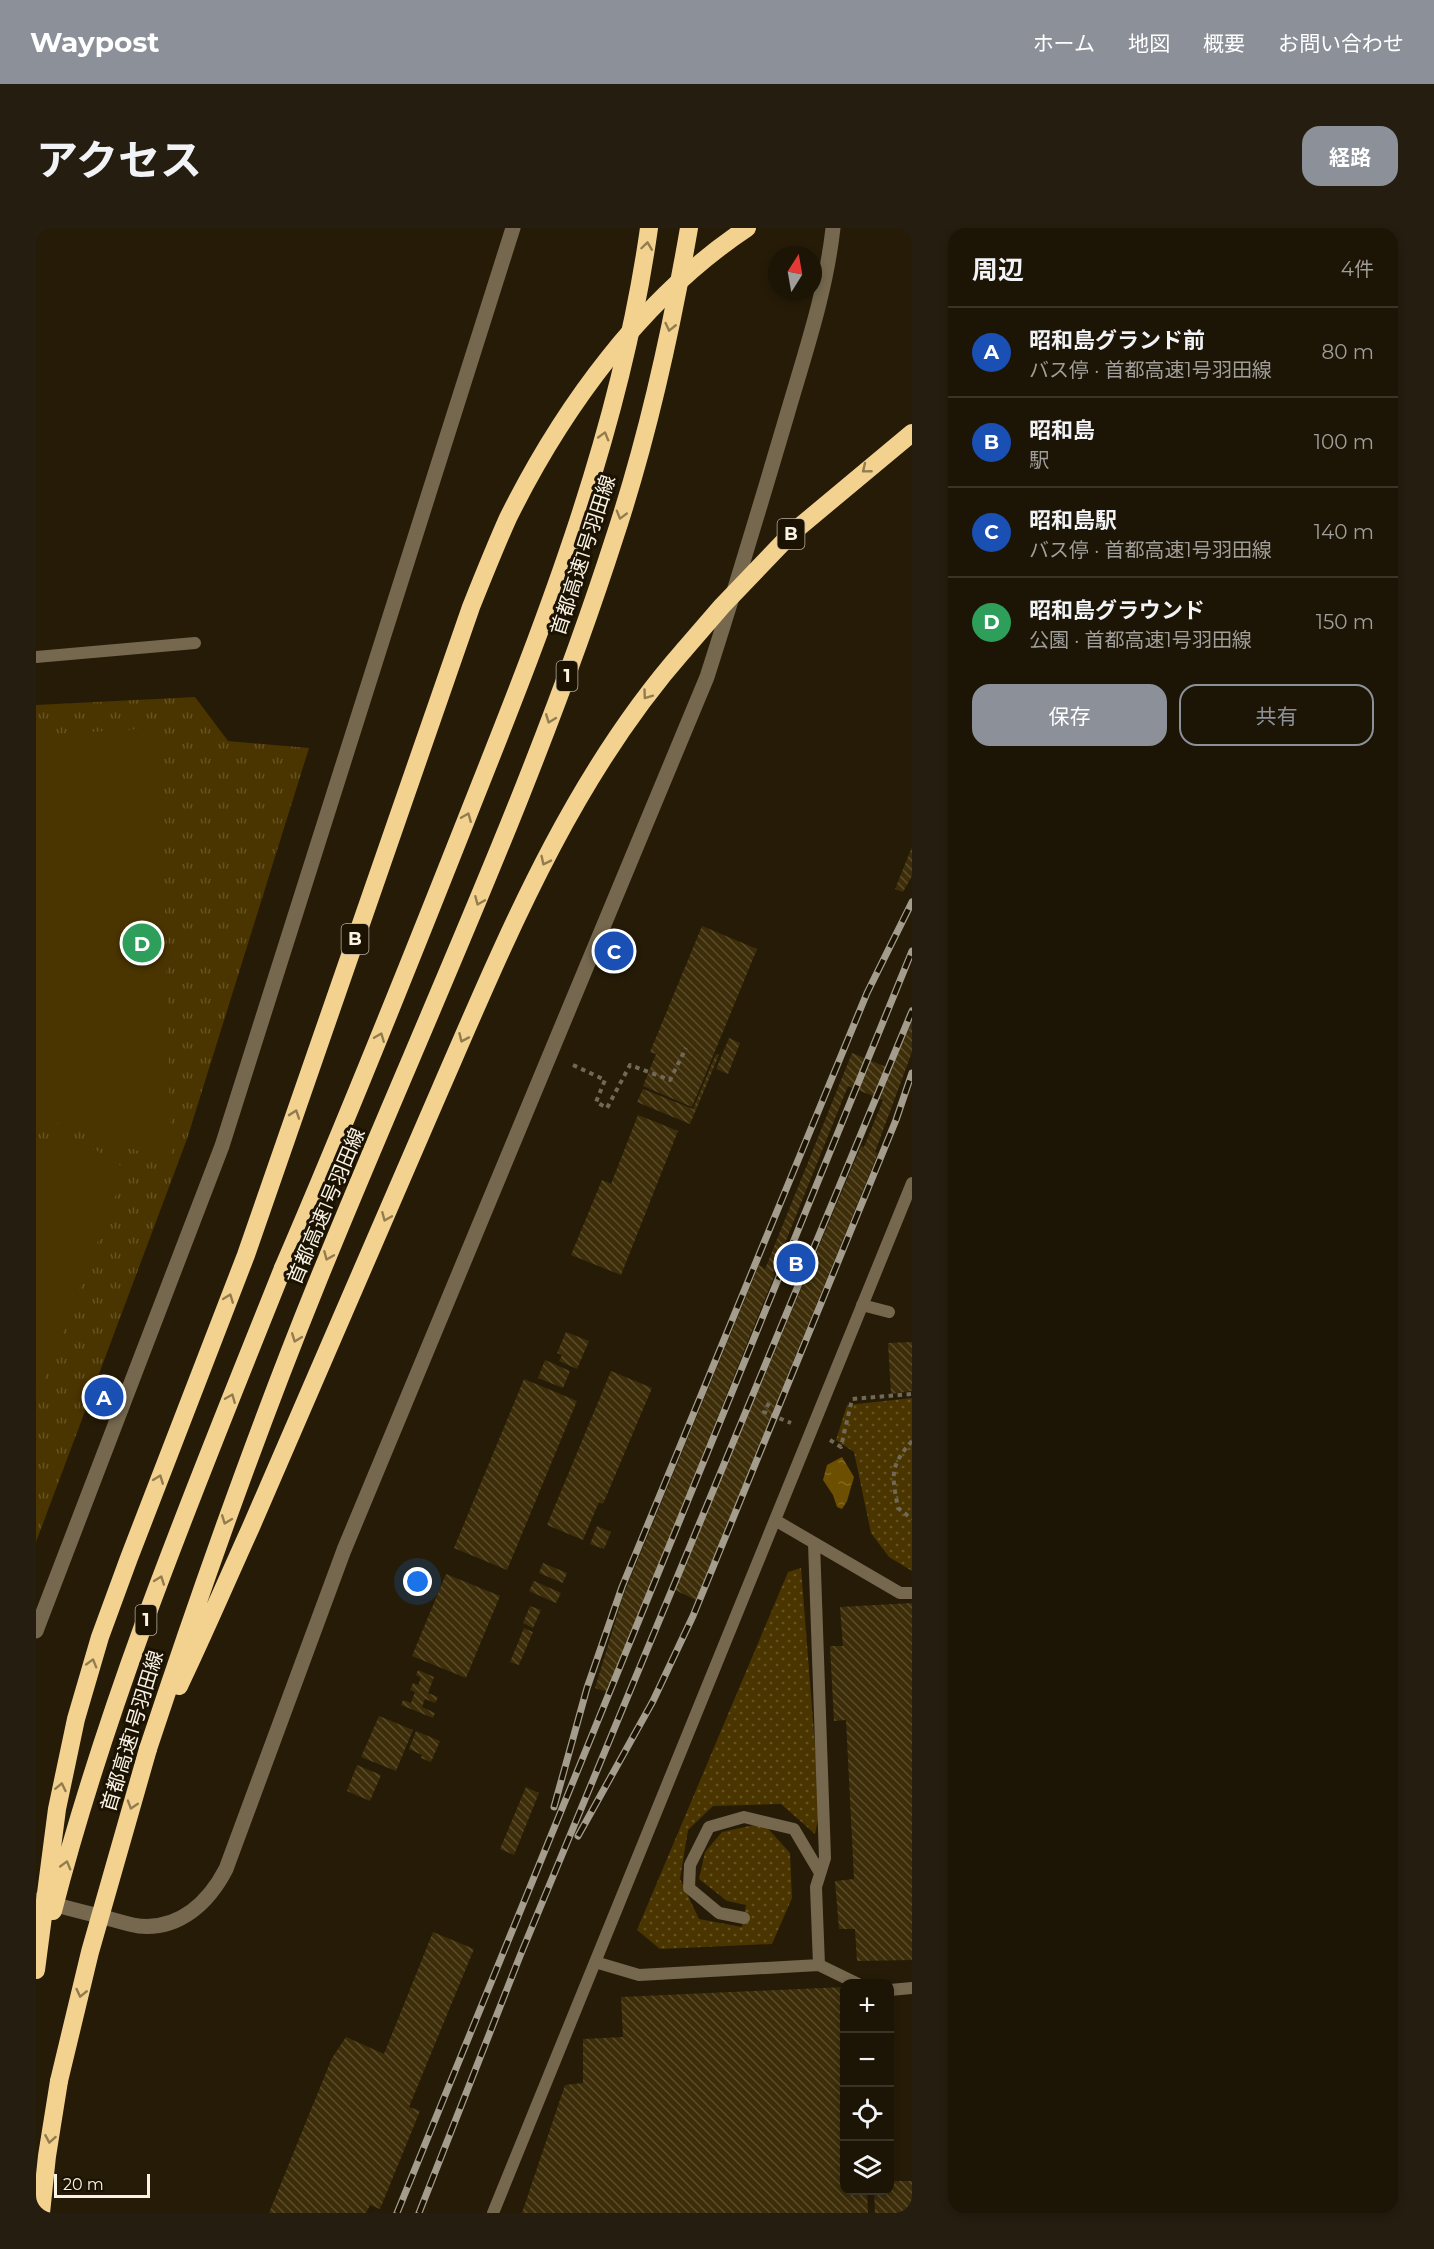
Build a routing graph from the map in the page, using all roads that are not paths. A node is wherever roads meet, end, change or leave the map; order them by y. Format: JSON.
{"nodes":[{"id":1,"x":513,"y":228,"type":"edge"},
{"id":2,"x":649,"y":228,"type":"edge"},
{"id":3,"x":689,"y":228,"type":"edge"},
{"id":4,"x":747,"y":228,"type":"edge"},
{"id":5,"x":833,"y":228,"type":"edge"},
{"id":6,"x":912,"y":433,"type":"edge"},
{"id":7,"x":195,"y":643,"type":"dead end"},
{"id":8,"x":36,"y":657,"type":"edge"},
{"id":9,"x":912,"y":1183,"type":"edge"},
{"id":10,"x":862,"y":1305,"type":"junction"},
{"id":11,"x":889,"y":1312,"type":"dead end"},
{"id":12,"x":775,"y":1520,"type":"junction"},
{"id":13,"x":814,"y":1543,"type":"junction"},
{"id":14,"x":912,"y":1593,"type":"edge"},
{"id":15,"x":36,"y":1631,"type":"edge"},
{"id":16,"x":148,"y":1749,"type":"junction"},
{"id":17,"x":820,"y":1873,"type":"junction"},
{"id":18,"x":36,"y":1900,"type":"edge"},
{"id":19,"x":744,"y":1918,"type":"dead end"},
{"id":20,"x":595,"y":1962,"type":"junction"},
{"id":21,"x":819,"y":1965,"type":"junction"},
{"id":22,"x":36,"y":1970,"type":"edge"},
{"id":23,"x":849,"y":1979,"type":"edge"},
{"id":24,"x":36,"y":1982,"type":"edge"},
{"id":25,"x":912,"y":1988,"type":"edge"},
{"id":26,"x":894,"y":1990,"type":"edge"},
{"id":27,"x":41,"y":2213,"type":"edge"},
{"id":28,"x":493,"y":2213,"type":"edge"}],
"edges":[{"from":1,"to":15,"type":"street"},
{"from":24,"to":2,"type":"highway","name":"首都高速1号羽田線","number":"1","one_way":true,"bridge":true},
{"from":3,"to":16,"type":"highway","name":"首都高速1号羽田線","number":"1","one_way":true},
{"from":22,"to":4,"type":"highway","number":"B","one_way":true,"bridge":true},
{"from":5,"to":18,"type":"street"},
{"from":6,"to":16,"type":"highway","number":"B","one_way":true,"bridge":true},
{"from":7,"to":8,"type":"lane"},
{"from":9,"to":10,"type":"lane"},
{"from":10,"to":11,"type":"lane"},
{"from":10,"to":12,"type":"lane"},
{"from":12,"to":13,"type":"lane"},
{"from":12,"to":20,"type":"lane"},
{"from":13,"to":14,"type":"lane"},
{"from":13,"to":17,"type":"lane"},
{"from":16,"to":27,"type":"highway","name":"首都高速1号羽田線","number":"1","one_way":true,"bridge":true},
{"from":17,"to":19,"type":"lane"},
{"from":17,"to":21,"type":"lane"},
{"from":20,"to":21,"type":"lane"},
{"from":20,"to":28,"type":"lane"},
{"from":21,"to":23,"type":"lane"},
{"from":25,"to":26,"type":"lane"}]}
